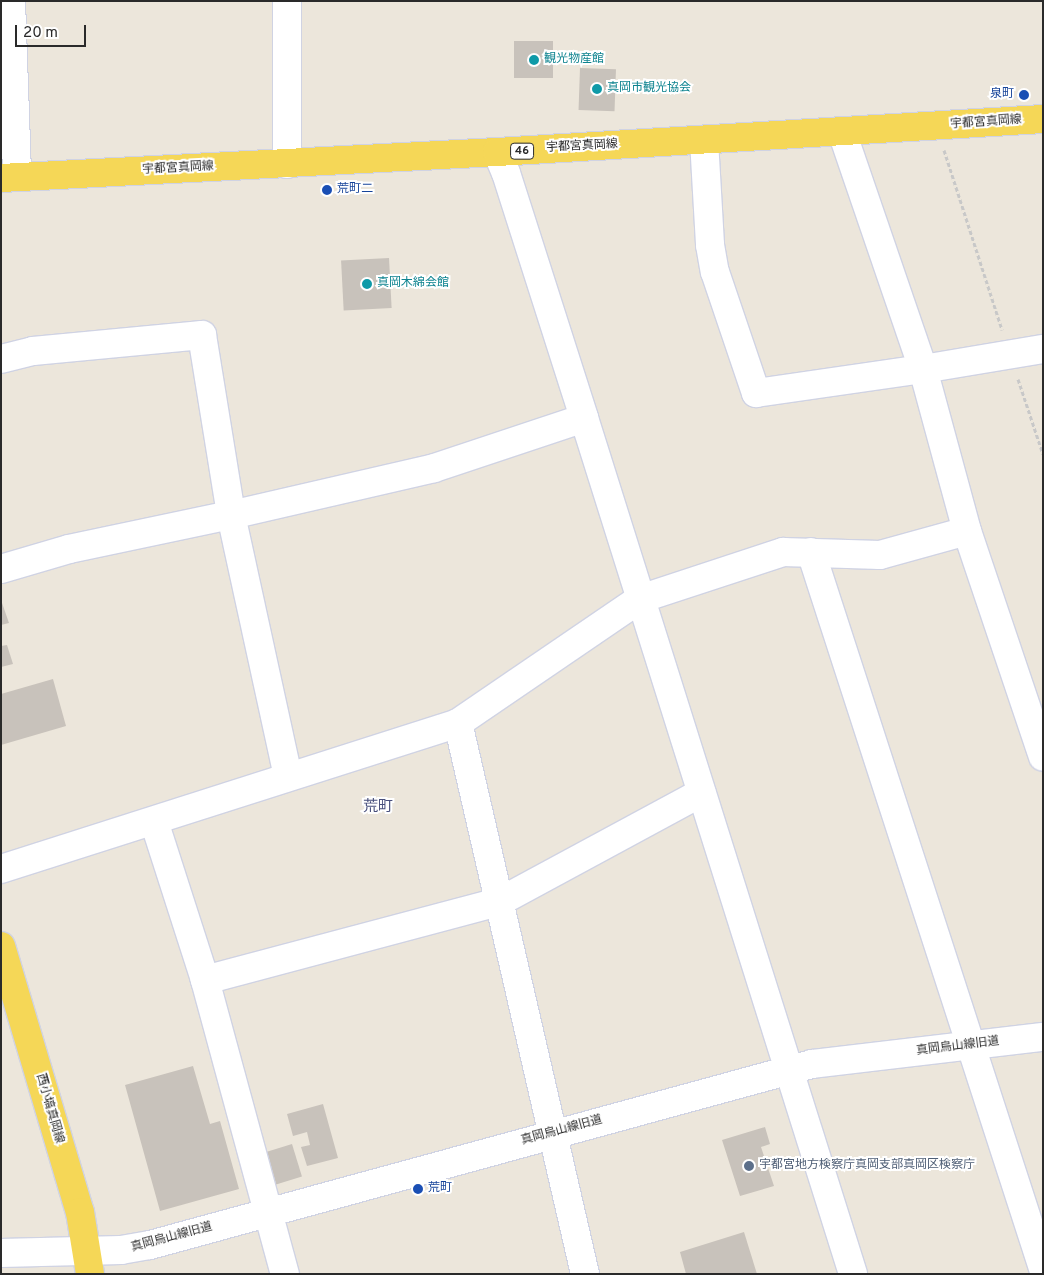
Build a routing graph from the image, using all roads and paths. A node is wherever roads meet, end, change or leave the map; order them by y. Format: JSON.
{"nodes":[{"id":1,"x":10,"y":1,"type":"edge"},
{"id":2,"x":287,"y":1,"type":"edge"},
{"id":3,"x":1043,"y":119,"type":"edge"},
{"id":4,"x":936,"y":126,"type":"junction"},
{"id":5,"x":842,"y":132,"type":"junction"},
{"id":6,"x":704,"y":140,"type":"junction"},
{"id":7,"x":497,"y":152,"type":"junction"},
{"id":8,"x":287,"y":164,"type":"junction"},
{"id":9,"x":9,"y":178,"type":"edge"},
{"id":10,"x":1043,"y":349,"type":"edge"},
{"id":11,"x":1010,"y":354,"type":"junction"},
{"id":12,"x":1,"y":359,"type":"edge"},
{"id":13,"x":923,"y":369,"type":"junction"},
{"id":14,"x":584,"y":418,"type":"junction"},
{"id":15,"x":1043,"y":454,"type":"edge"},
{"id":16,"x":231,"y":515,"type":"junction"},
{"id":17,"x":967,"y":530,"type":"junction"},
{"id":18,"x":811,"y":552,"type":"junction"},
{"id":19,"x":1,"y":569,"type":"edge"},
{"id":20,"x":640,"y":600,"type":"junction"},
{"id":21,"x":458,"y":723,"type":"junction"},
{"id":22,"x":1043,"y":756,"type":"edge"},
{"id":23,"x":288,"y":776,"type":"junction"},
{"id":24,"x":702,"y":793,"type":"junction"},
{"id":25,"x":154,"y":821,"type":"junction"},
{"id":26,"x":1,"y":869,"type":"edge"},
{"id":27,"x":499,"y":902,"type":"junction"},
{"id":28,"x":1,"y":946,"type":"edge"},
{"id":29,"x":205,"y":980,"type":"junction"},
{"id":30,"x":1043,"y":1037,"type":"edge"},
{"id":31,"x":970,"y":1045,"type":"junction"},
{"id":32,"x":788,"y":1070,"type":"junction"},
{"id":33,"x":553,"y":1133,"type":"junction"},
{"id":34,"x":267,"y":1212,"type":"junction"},
{"id":35,"x":1,"y":1253,"type":"edge"},
{"id":36,"x":89,"y":1263,"type":"edge"},
{"id":37,"x":1043,"y":1268,"type":"edge"},
{"id":38,"x":285,"y":1274,"type":"edge"},
{"id":39,"x":585,"y":1274,"type":"edge"},
{"id":40,"x":853,"y":1274,"type":"edge"}],
"edges":[{"from":1,"to":9,"type":"street"},
{"from":2,"to":8,"type":"street"},
{"from":3,"to":4,"type":"main road","name":"宇都宮真岡線","number":"46"},
{"from":4,"to":5,"type":"main road","name":"宇都宮真岡線","number":"46"},
{"from":4,"to":11,"type":"path"},
{"from":5,"to":6,"type":"main road","name":"宇都宮真岡線","number":"46"},
{"from":5,"to":13,"type":"street"},
{"from":6,"to":7,"type":"main road","name":"宇都宮真岡線","number":"46"},
{"from":6,"to":13,"type":"street"},
{"from":7,"to":8,"type":"main road","name":"宇都宮真岡線","number":"46"},
{"from":7,"to":14,"type":"street"},
{"from":8,"to":9,"type":"main road","name":"宇都宮真岡線","number":"46"},
{"from":10,"to":11,"type":"street"},
{"from":11,"to":13,"type":"street"},
{"from":11,"to":15,"type":"path"},
{"from":12,"to":16,"type":"street"},
{"from":13,"to":17,"type":"street"},
{"from":14,"to":16,"type":"street"},
{"from":14,"to":20,"type":"street"},
{"from":16,"to":19,"type":"street"},
{"from":16,"to":23,"type":"street"},
{"from":17,"to":18,"type":"street"},
{"from":17,"to":22,"type":"street"},
{"from":18,"to":20,"type":"street"},
{"from":18,"to":31,"type":"street"},
{"from":20,"to":21,"type":"street"},
{"from":20,"to":24,"type":"street"},
{"from":21,"to":23,"type":"street"},
{"from":21,"to":27,"type":"street"},
{"from":23,"to":25,"type":"street"},
{"from":24,"to":27,"type":"street"},
{"from":24,"to":32,"type":"street"},
{"from":25,"to":26,"type":"street"},
{"from":25,"to":29,"type":"street"},
{"from":27,"to":29,"type":"street"},
{"from":27,"to":33,"type":"street"},
{"from":28,"to":36,"type":"main road","name":"西小塙真岡線"},
{"from":29,"to":34,"type":"street"},
{"from":30,"to":31,"type":"street","name":"真岡烏山線旧道"},
{"from":31,"to":32,"type":"street","name":"真岡烏山線旧道"},
{"from":31,"to":37,"type":"street"},
{"from":32,"to":33,"type":"street","name":"真岡烏山線旧道"},
{"from":32,"to":40,"type":"street"},
{"from":33,"to":34,"type":"street","name":"真岡烏山線旧道"},
{"from":33,"to":39,"type":"street"},
{"from":34,"to":36,"type":"street","name":"真岡烏山線旧道"},
{"from":34,"to":38,"type":"street"},
{"from":35,"to":36,"type":"street","name":"真岡烏山線旧道"}]}
